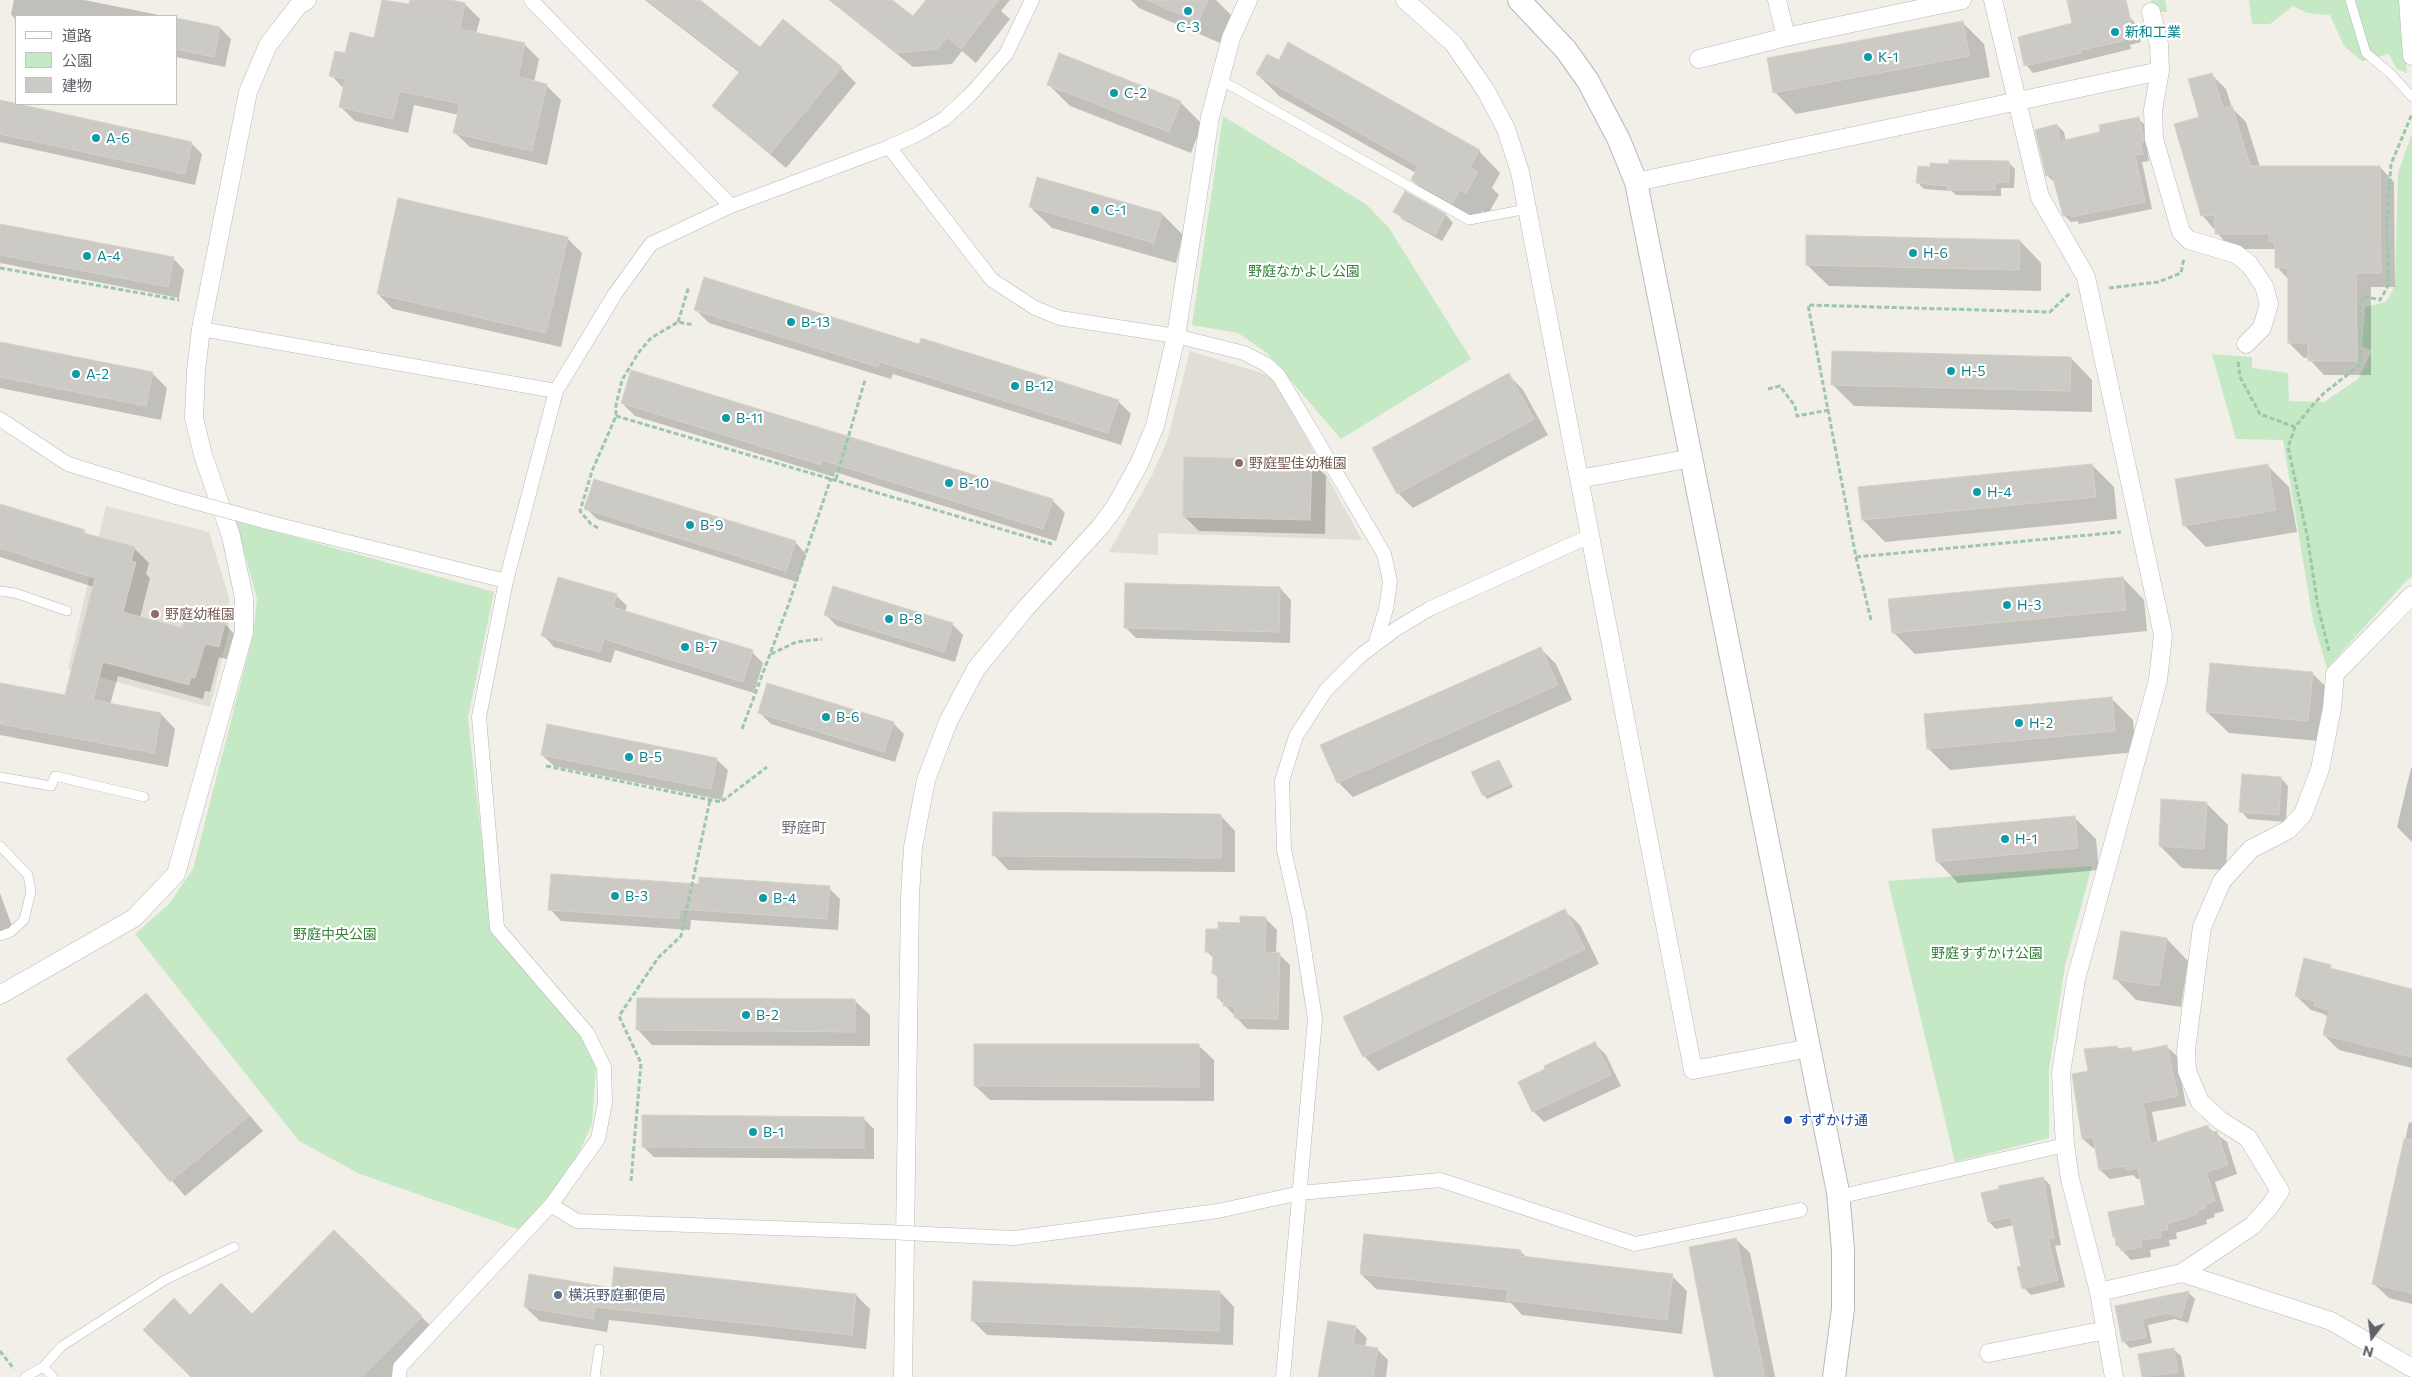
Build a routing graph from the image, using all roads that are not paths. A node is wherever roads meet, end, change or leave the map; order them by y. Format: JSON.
{"nodes":[{"id":1,"x":307,"y":0,"type":"edge"},
{"id":2,"x":531,"y":0,"type":"edge"},
{"id":3,"x":1032,"y":0,"type":"edge"},
{"id":4,"x":1248,"y":0,"type":"edge"},
{"id":5,"x":1405,"y":0,"type":"edge"},
{"id":6,"x":1519,"y":0,"type":"edge"},
{"id":7,"x":1777,"y":0,"type":"edge"},
{"id":8,"x":1962,"y":0,"type":"edge"},
{"id":9,"x":1994,"y":0,"type":"edge"},
{"id":10,"x":2350,"y":0,"type":"edge"},
{"id":11,"x":2408,"y":0,"type":"edge"},
{"id":12,"x":2151,"y":12,"type":"dead end"},
{"id":13,"x":1786,"y":37,"type":"junction"},
{"id":14,"x":2412,"y":56,"type":"edge"},
{"id":15,"x":1699,"y":59,"type":"dead end"},
{"id":16,"x":2160,"y":71,"type":"junction"},
{"id":17,"x":1219,"y":79,"type":"junction"},
{"id":18,"x":2412,"y":97,"type":"edge"},
{"id":19,"x":2016,"y":102,"type":"junction"},
{"id":20,"x":889,"y":148,"type":"junction"},
{"id":21,"x":1636,"y":182,"type":"junction"},
{"id":22,"x":732,"y":206,"type":"junction"},
{"id":23,"x":1527,"y":209,"type":"junction"},
{"id":24,"x":201,"y":329,"type":"junction"},
{"id":25,"x":1176,"y":336,"type":"junction"},
{"id":26,"x":2246,"y":344,"type":"road end"},
{"id":27,"x":556,"y":391,"type":"junction"},
{"id":28,"x":0,"y":419,"type":"edge"},
{"id":29,"x":1692,"y":458,"type":"junction"},
{"id":30,"x":1579,"y":479,"type":"junction"},
{"id":31,"x":1590,"y":536,"type":"junction"},
{"id":32,"x":506,"y":581,"type":"junction"},
{"id":33,"x":0,"y":591,"type":"edge"},
{"id":34,"x":2412,"y":595,"type":"edge"},
{"id":35,"x":67,"y":611,"type":"dead end"},
{"id":36,"x":1375,"y":645,"type":"junction"},
{"id":37,"x":0,"y":777,"type":"edge"},
{"id":38,"x":144,"y":797,"type":"dead end"},
{"id":39,"x":0,"y":846,"type":"edge"},
{"id":40,"x":0,"y":936,"type":"edge"},
{"id":41,"x":0,"y":995,"type":"edge"},
{"id":42,"x":1810,"y":1048,"type":"junction"},
{"id":43,"x":2065,"y":1145,"type":"junction"},
{"id":44,"x":1300,"y":1194,"type":"junction"},
{"id":45,"x":1838,"y":1198,"type":"junction"},
{"id":46,"x":551,"y":1205,"type":"junction"},
{"id":47,"x":1800,"y":1210,"type":"dead end"},
{"id":48,"x":234,"y":1246,"type":"dead end"},
{"id":49,"x":2182,"y":1273,"type":"junction"},
{"id":50,"x":2099,"y":1292,"type":"junction"},
{"id":51,"x":2106,"y":1330,"type":"junction"},
{"id":52,"x":599,"y":1348,"type":"dead end"},
{"id":53,"x":1989,"y":1353,"type":"dead end"},
{"id":54,"x":42,"y":1367,"type":"junction"},
{"id":55,"x":2412,"y":1368,"type":"edge"},
{"id":56,"x":25,"y":1377,"type":"edge"},
{"id":57,"x":53,"y":1377,"type":"edge"},
{"id":58,"x":399,"y":1377,"type":"edge"},
{"id":59,"x":595,"y":1377,"type":"edge"},
{"id":60,"x":904,"y":1377,"type":"edge"},
{"id":61,"x":1283,"y":1377,"type":"edge"},
{"id":62,"x":1834,"y":1377,"type":"edge"},
{"id":63,"x":2114,"y":1377,"type":"edge"}],
"edges":[{"from":1,"to":24,"type":"street"},
{"from":2,"to":22,"type":"street"},
{"from":3,"to":20,"type":"street"},
{"from":4,"to":17,"type":"street"},
{"from":5,"to":23,"type":"street"},
{"from":6,"to":21,"type":"street"},
{"from":7,"to":13,"type":"street"},
{"from":8,"to":13,"type":"street"},
{"from":9,"to":19,"type":"street"},
{"from":10,"to":18,"type":"lane"},
{"from":11,"to":14,"type":"street"},
{"from":12,"to":16,"type":"street"},
{"from":13,"to":15,"type":"street"},
{"from":16,"to":19,"type":"street"},
{"from":16,"to":26,"type":"street"},
{"from":17,"to":23,"type":"lane"},
{"from":17,"to":25,"type":"street"},
{"from":19,"to":21,"type":"street"},
{"from":19,"to":43,"type":"street"},
{"from":20,"to":22,"type":"street"},
{"from":20,"to":25,"type":"street"},
{"from":21,"to":29,"type":"street"},
{"from":22,"to":27,"type":"street"},
{"from":23,"to":30,"type":"street"},
{"from":24,"to":27,"type":"street"},
{"from":24,"to":41,"type":"street"},
{"from":25,"to":36,"type":"street"},
{"from":25,"to":60,"type":"street"},
{"from":27,"to":32,"type":"street"},
{"from":28,"to":32,"type":"street","bridge":true},
{"from":29,"to":30,"type":"street"},
{"from":29,"to":42,"type":"street"},
{"from":30,"to":31,"type":"street"},
{"from":31,"to":36,"type":"street"},
{"from":31,"to":42,"type":"street"},
{"from":32,"to":46,"type":"street"},
{"from":33,"to":35,"type":"lane"},
{"from":34,"to":49,"type":"street"},
{"from":36,"to":44,"type":"street"},
{"from":37,"to":38,"type":"lane"},
{"from":39,"to":40,"type":"lane"},
{"from":42,"to":45,"type":"street"},
{"from":43,"to":45,"type":"street"},
{"from":43,"to":50,"type":"street"},
{"from":44,"to":46,"type":"street","bridge":true},
{"from":44,"to":47,"type":"street"},
{"from":44,"to":61,"type":"street"},
{"from":45,"to":62,"type":"street"},
{"from":46,"to":58,"type":"street"},
{"from":48,"to":54,"type":"lane"},
{"from":49,"to":50,"type":"street"},
{"from":49,"to":55,"type":"street"},
{"from":50,"to":51,"type":"street"},
{"from":51,"to":53,"type":"street"},
{"from":51,"to":63,"type":"street"},
{"from":52,"to":59,"type":"lane"},
{"from":54,"to":56,"type":"lane"},
{"from":54,"to":57,"type":"lane"}]}
